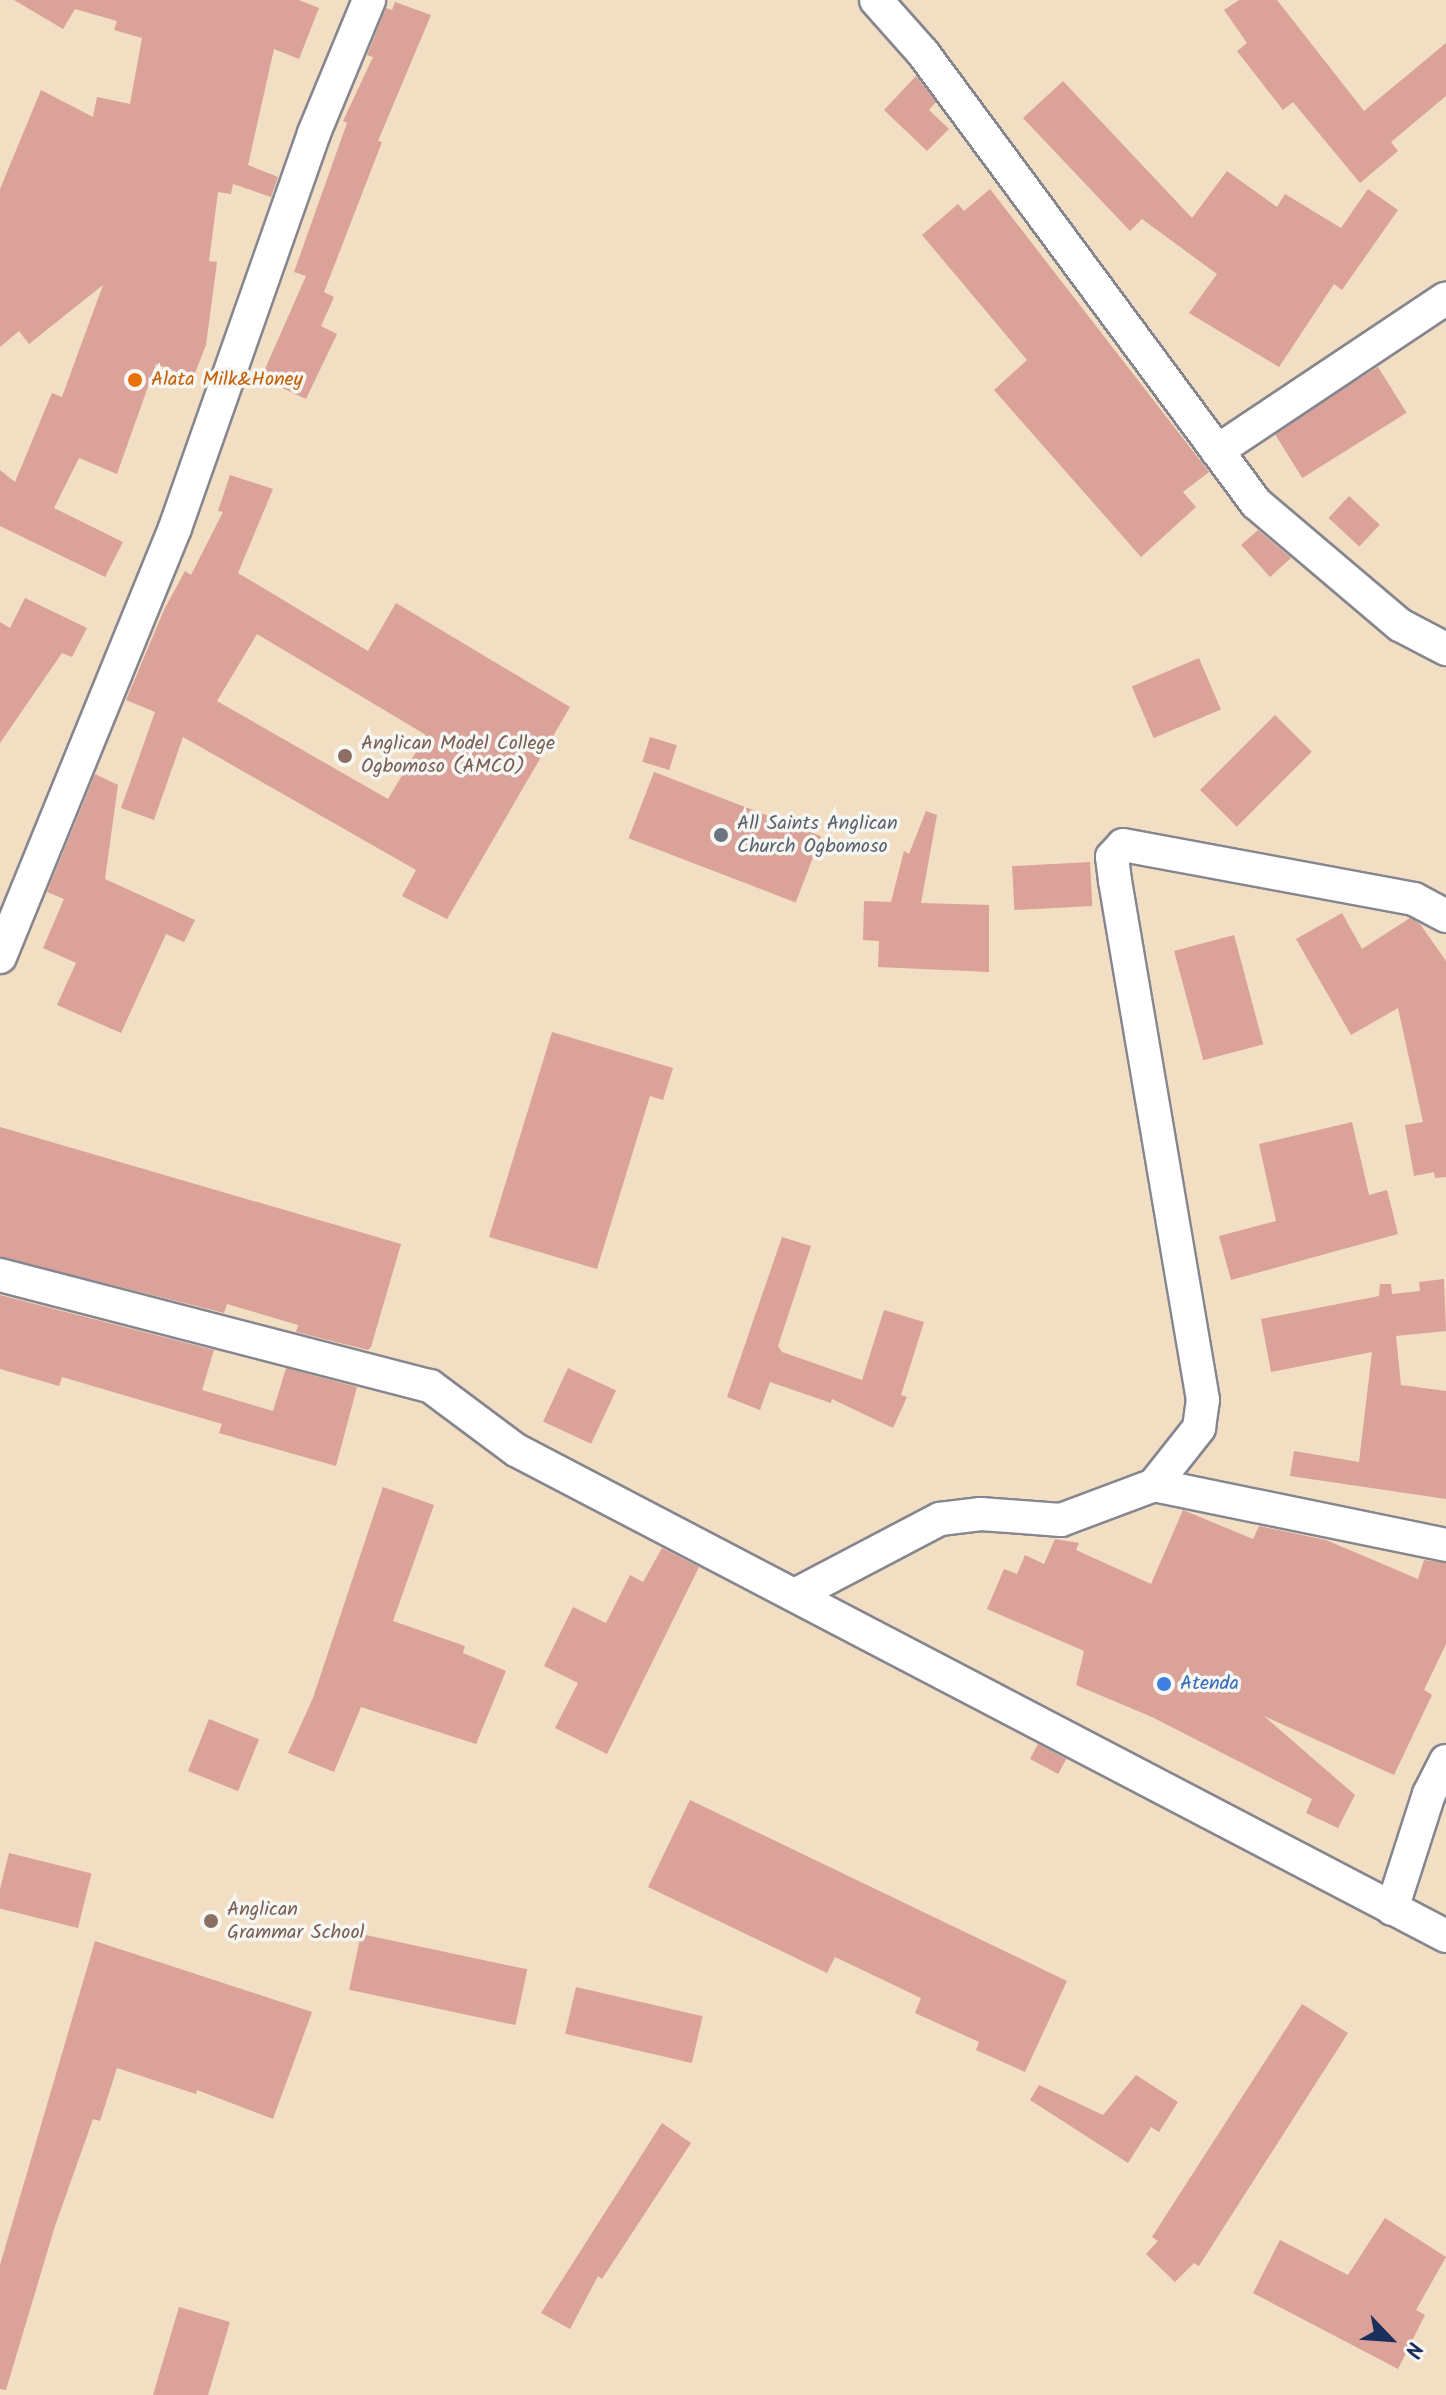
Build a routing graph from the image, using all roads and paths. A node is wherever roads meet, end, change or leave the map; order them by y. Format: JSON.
{"nodes":[{"id":1,"x":369,"y":0,"type":"edge"},
{"id":2,"x":891,"y":4,"type":"edge"},
{"id":3,"x":1446,"y":298,"type":"edge"},
{"id":4,"x":1217,"y":451,"type":"junction"},
{"id":5,"x":1446,"y":649,"type":"edge"},
{"id":6,"x":1446,"y":916,"type":"edge"},
{"id":7,"x":0,"y":957,"type":"edge"},
{"id":8,"x":0,"y":1275,"type":"edge"},
{"id":9,"x":1154,"y":1485,"type":"junction"},
{"id":10,"x":1446,"y":1545,"type":"edge"},
{"id":11,"x":795,"y":1595,"type":"junction"},
{"id":12,"x":1446,"y":1761,"type":"edge"},
{"id":13,"x":1392,"y":1909,"type":"junction"},
{"id":14,"x":1446,"y":1936,"type":"edge"}],
"edges":[{"from":1,"to":7,"type":"street"},
{"from":2,"to":4,"type":"street"},
{"from":3,"to":4,"type":"street"},
{"from":4,"to":5,"type":"street"},
{"from":6,"to":9,"type":"street"},
{"from":8,"to":11,"type":"street"},
{"from":9,"to":10,"type":"street"},
{"from":9,"to":11,"type":"street"},
{"from":11,"to":13,"type":"street"},
{"from":12,"to":13,"type":"street"},
{"from":13,"to":14,"type":"street"}]}
